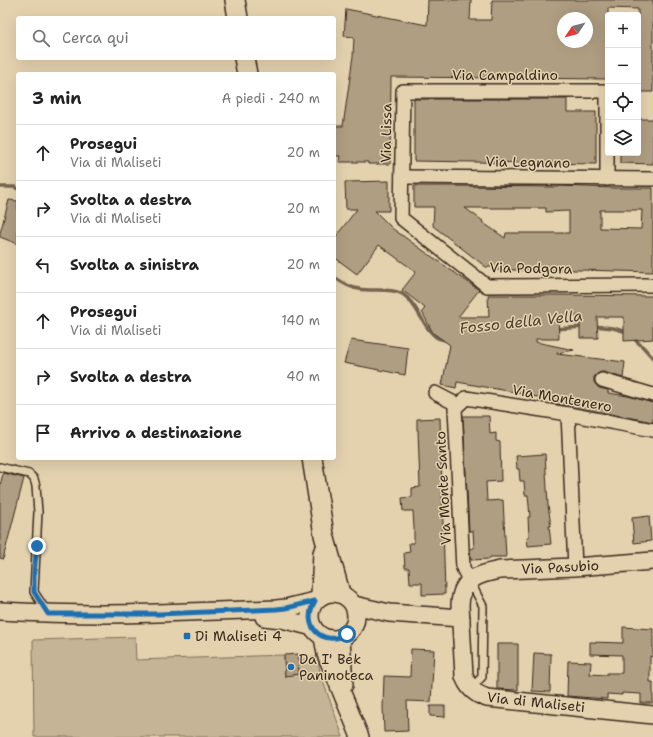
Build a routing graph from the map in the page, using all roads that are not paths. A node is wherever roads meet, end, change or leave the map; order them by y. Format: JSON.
{"nodes":[{"id":1,"x":235,"y":0,"type":"edge"},
{"id":2,"x":238,"y":16,"type":"edge"},
{"id":3,"x":244,"y":60,"type":"edge"},
{"id":4,"x":247,"y":72,"type":"edge"},
{"id":5,"x":403,"y":90,"type":"joint"},
{"id":6,"x":402,"y":177,"type":"junction"},
{"id":7,"x":607,"y":179,"type":"junction"},
{"id":8,"x":653,"y":179,"type":"edge"},
{"id":9,"x":653,"y":285,"type":"edge"},
{"id":10,"x":602,"y":380,"type":"dead end"},
{"id":11,"x":435,"y":393,"type":"dead end"},
{"id":12,"x":653,"y":395,"type":"edge"},
{"id":13,"x":462,"y":402,"type":"junction"},
{"id":14,"x":568,"y":414,"type":"junction"},
{"id":15,"x":653,"y":430,"type":"edge"},
{"id":16,"x":312,"y":460,"type":"edge"},
{"id":17,"x":0,"y":467,"type":"edge"},
{"id":18,"x":324,"y":535,"type":"junction"},
{"id":19,"x":653,"y":560,"type":"edge"},
{"id":20,"x":575,"y":567,"type":"junction"},
{"id":21,"x":469,"y":580,"type":"junction"},
{"id":22,"x":318,"y":598,"type":"junction"},
{"id":23,"x":347,"y":599,"type":"junction"},
{"id":24,"x":0,"y":611,"type":"edge"},
{"id":25,"x":388,"y":613,"type":"junction"},
{"id":26,"x":48,"y":614,"type":"junction"},
{"id":27,"x":288,"y":614,"type":"junction"},
{"id":28,"x":461,"y":618,"type":"junction"},
{"id":29,"x":0,"y":620,"type":"edge"},
{"id":30,"x":355,"y":623,"type":"junction"},
{"id":31,"x":318,"y":632,"type":"junction"},
{"id":32,"x":341,"y":638,"type":"junction"},
{"id":33,"x":471,"y":688,"type":"junction"},
{"id":34,"x":346,"y":705,"type":"junction"},
{"id":35,"x":653,"y":715,"type":"edge"},
{"id":36,"x":360,"y":737,"type":"edge"}],
"edges":[{"from":1,"to":2,"type":"main road"},
{"from":3,"to":4,"type":"main road"},
{"from":5,"to":6,"type":"street","name":"Via Lissa"},
{"from":5,"to":7,"type":"street","name":"Via Campaldino"},
{"from":6,"to":7,"type":"street","name":"Via Legnano"},
{"from":6,"to":9,"type":"street","name":"Via Podgora"},
{"from":7,"to":8,"type":"street","name":"Via Legnano"},
{"from":10,"to":12,"type":"street"},
{"from":11,"to":13,"type":"street","name":"Via Montenero"},
{"from":13,"to":14,"type":"street","name":"Via Montenero"},
{"from":13,"to":21,"type":"street","name":"Via Monte Santo"},
{"from":14,"to":15,"type":"street","name":"Via Montenero"},
{"from":14,"to":20,"type":"street"},
{"from":16,"to":18,"type":"main road"},
{"from":17,"to":26,"type":"lane"},
{"from":18,"to":22,"type":"main road"},
{"from":18,"to":23,"type":"main road"},
{"from":19,"to":20,"type":"street","name":"Via Pasubio"},
{"from":20,"to":21,"type":"street","name":"Via Pasubio"},
{"from":21,"to":28,"type":"street","name":"Via di Maliseti"},
{"from":21,"to":33,"type":"lane"},
{"from":22,"to":23,"type":"street"},
{"from":22,"to":27,"type":"street"},
{"from":22,"to":31,"type":"street"},
{"from":23,"to":25,"type":"street"},
{"from":23,"to":30,"type":"street"},
{"from":24,"to":26,"type":"street"},
{"from":25,"to":28,"type":"street"},
{"from":25,"to":30,"type":"street"},
{"from":26,"to":27,"type":"street"},
{"from":27,"to":29,"type":"street"},
{"from":27,"to":31,"type":"street"},
{"from":28,"to":33,"type":"street","name":"Via di Maliseti"},
{"from":30,"to":32,"type":"street"},
{"from":31,"to":32,"type":"street"},
{"from":31,"to":34,"type":"street"},
{"from":32,"to":34,"type":"street"},
{"from":33,"to":35,"type":"street","name":"Via di Maliseti"},
{"from":34,"to":36,"type":"street"}]}
